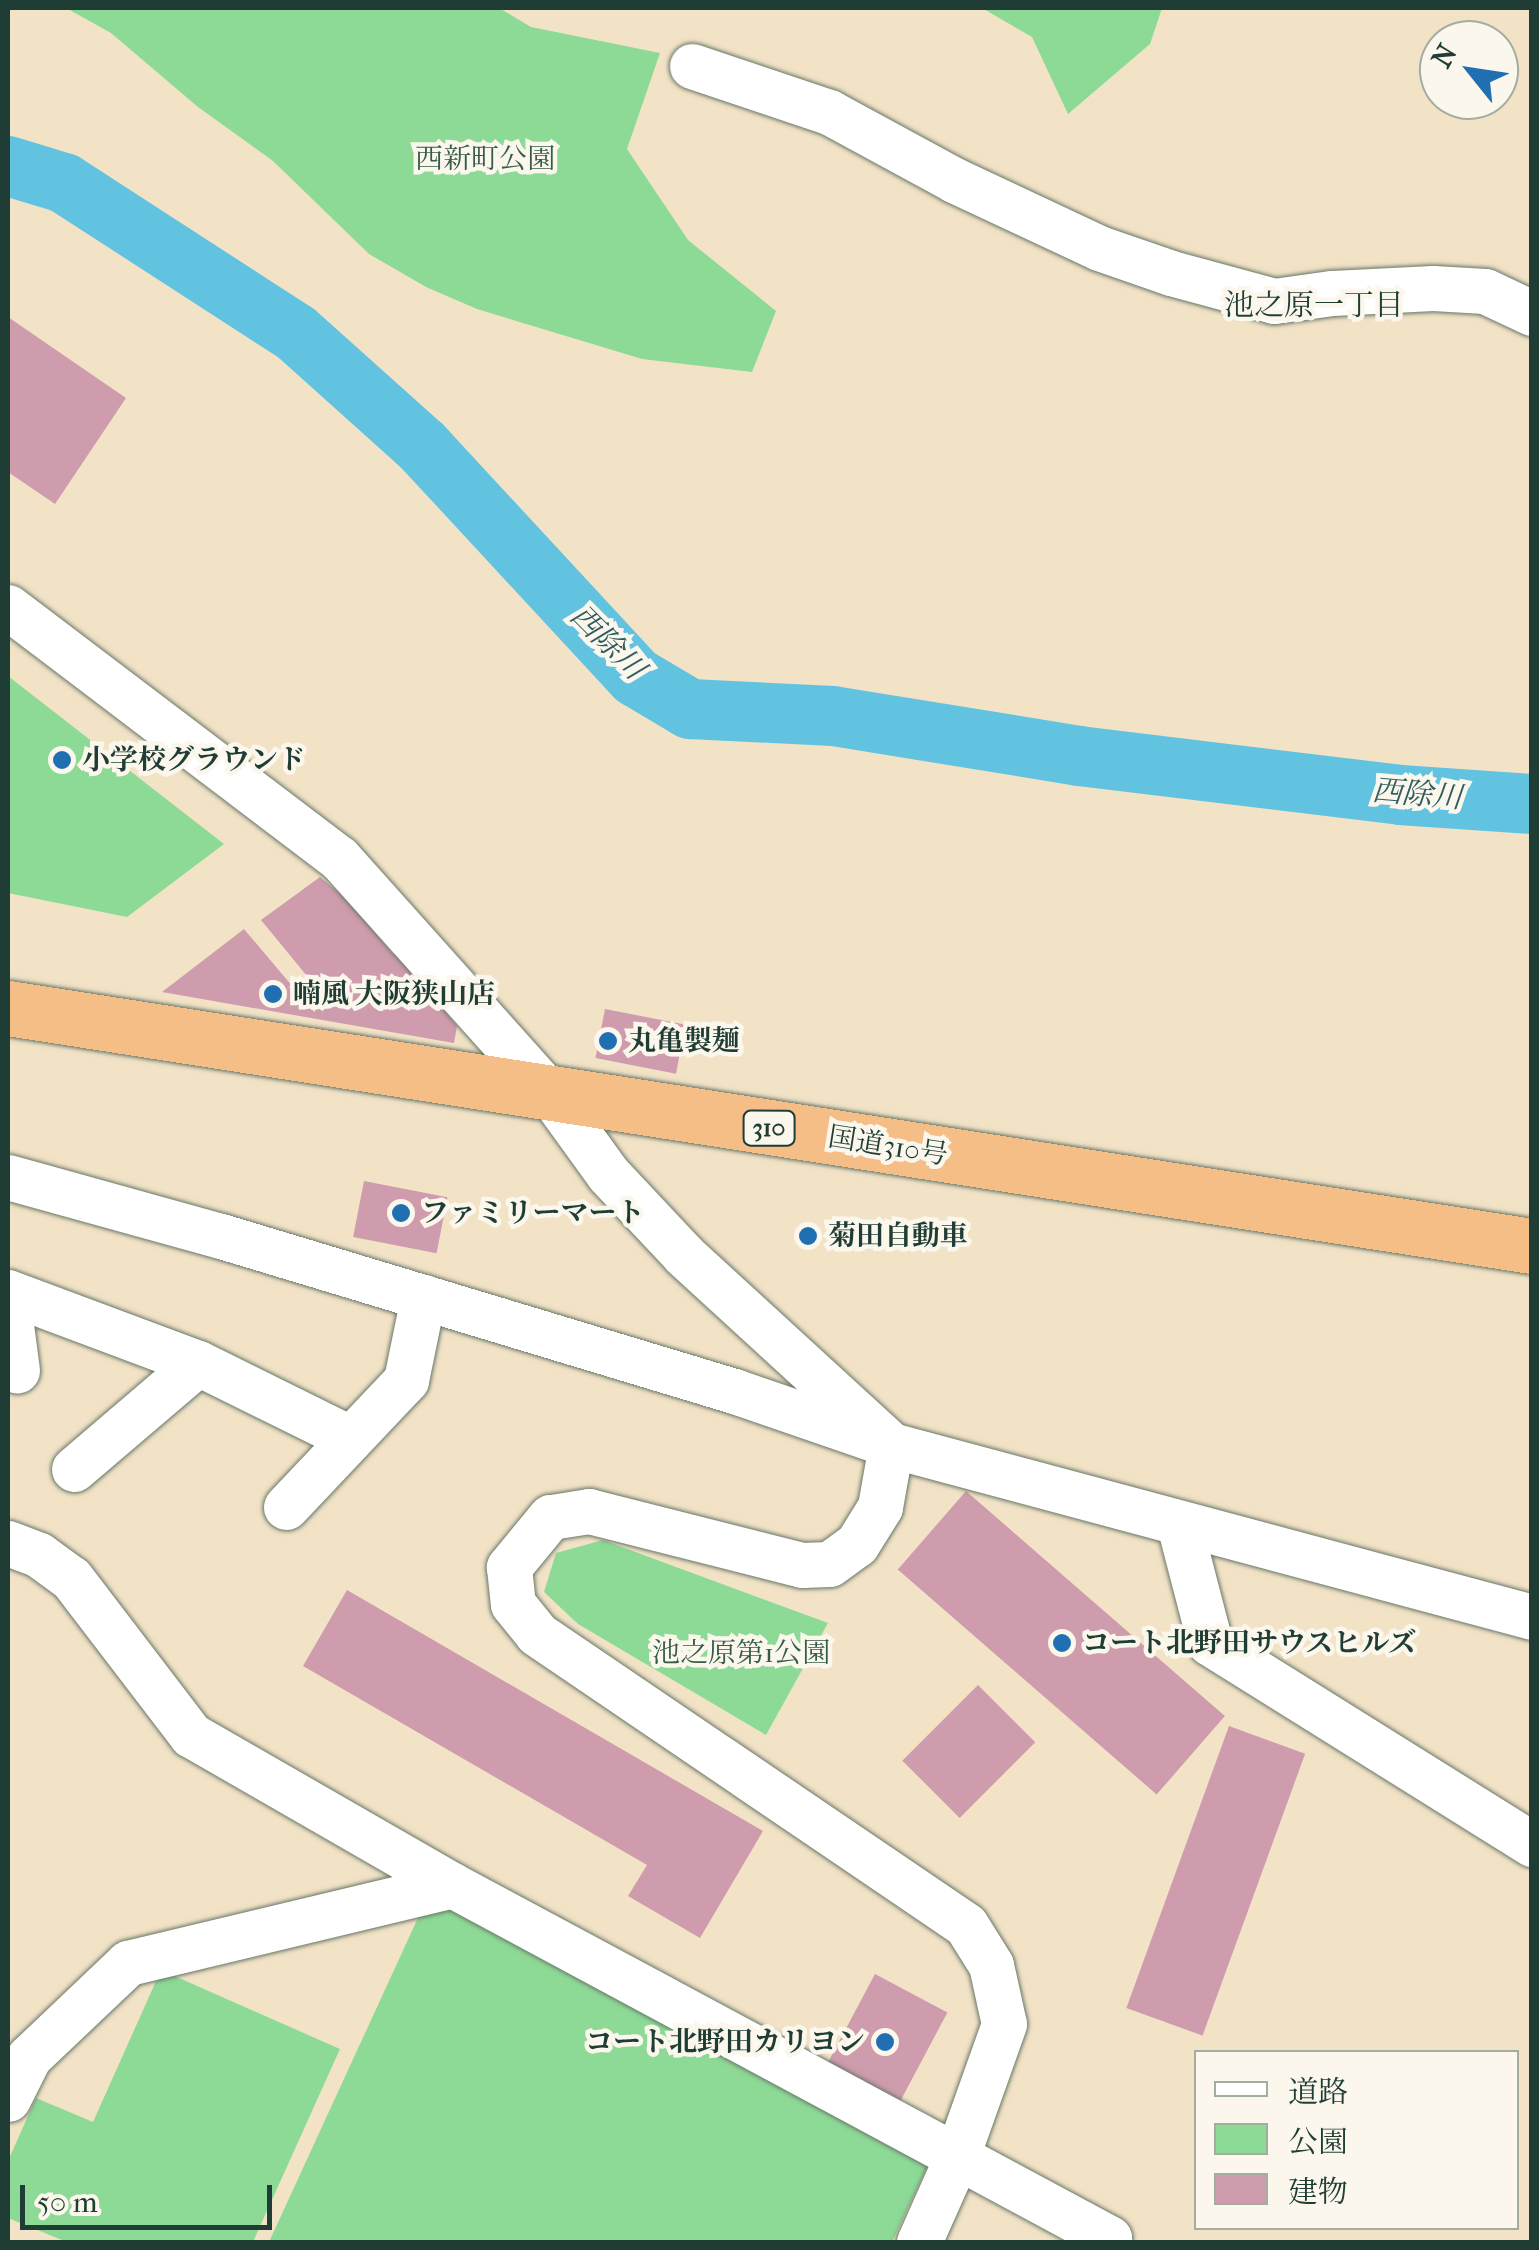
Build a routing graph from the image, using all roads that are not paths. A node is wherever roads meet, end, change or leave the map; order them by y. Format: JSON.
{"nodes":[{"id":1,"x":692,"y":66,"type":"dead end"},
{"id":2,"x":1532,"y":313,"type":"edge"},
{"id":3,"x":8,"y":607,"type":"edge"},
{"id":4,"x":8,"y":1008,"type":"edge"},
{"id":5,"x":551,"y":1095,"type":"junction"},
{"id":6,"x":8,"y":1177,"type":"edge"},
{"id":7,"x":1532,"y":1246,"type":"edge"},
{"id":8,"x":8,"y":1292,"type":"edge"},
{"id":9,"x":424,"y":1297,"type":"junction"},
{"id":10,"x":8,"y":1302,"type":"edge"},
{"id":11,"x":198,"y":1364,"type":"junction"},
{"id":12,"x":17,"y":1370,"type":"dead end"},
{"id":13,"x":350,"y":1438,"type":"junction"},
{"id":14,"x":892,"y":1446,"type":"junction"},
{"id":15,"x":74,"y":1470,"type":"dead end"},
{"id":16,"x":286,"y":1507,"type":"dead end"},
{"id":17,"x":1179,"y":1524,"type":"junction"},
{"id":18,"x":8,"y":1542,"type":"edge"},
{"id":19,"x":1532,"y":1616,"type":"edge"},
{"id":20,"x":1532,"y":1844,"type":"edge"},
{"id":21,"x":452,"y":1885,"type":"junction"},
{"id":22,"x":8,"y":2098,"type":"edge"},
{"id":23,"x":956,"y":2159,"type":"junction"},
{"id":24,"x":918,"y":2242,"type":"edge"},
{"id":25,"x":1107,"y":2242,"type":"edge"}],
"edges":[{"from":1,"to":2,"type":"street"},
{"from":3,"to":5,"type":"street"},
{"from":4,"to":5,"type":"highway","name":"国道310号","number":"310"},
{"from":5,"to":7,"type":"highway","name":"国道310号","number":"310"},
{"from":5,"to":14,"type":"street"},
{"from":6,"to":9,"type":"street"},
{"from":8,"to":11,"type":"street"},
{"from":9,"to":13,"type":"street"},
{"from":9,"to":14,"type":"street"},
{"from":10,"to":12,"type":"street"},
{"from":11,"to":13,"type":"street"},
{"from":11,"to":15,"type":"street"},
{"from":13,"to":16,"type":"street"},
{"from":14,"to":17,"type":"street"},
{"from":14,"to":23,"type":"street"},
{"from":17,"to":19,"type":"street"},
{"from":17,"to":20,"type":"street"},
{"from":18,"to":21,"type":"street"},
{"from":21,"to":22,"type":"street"},
{"from":21,"to":23,"type":"street"},
{"from":23,"to":24,"type":"street"},
{"from":23,"to":25,"type":"street"}]}
